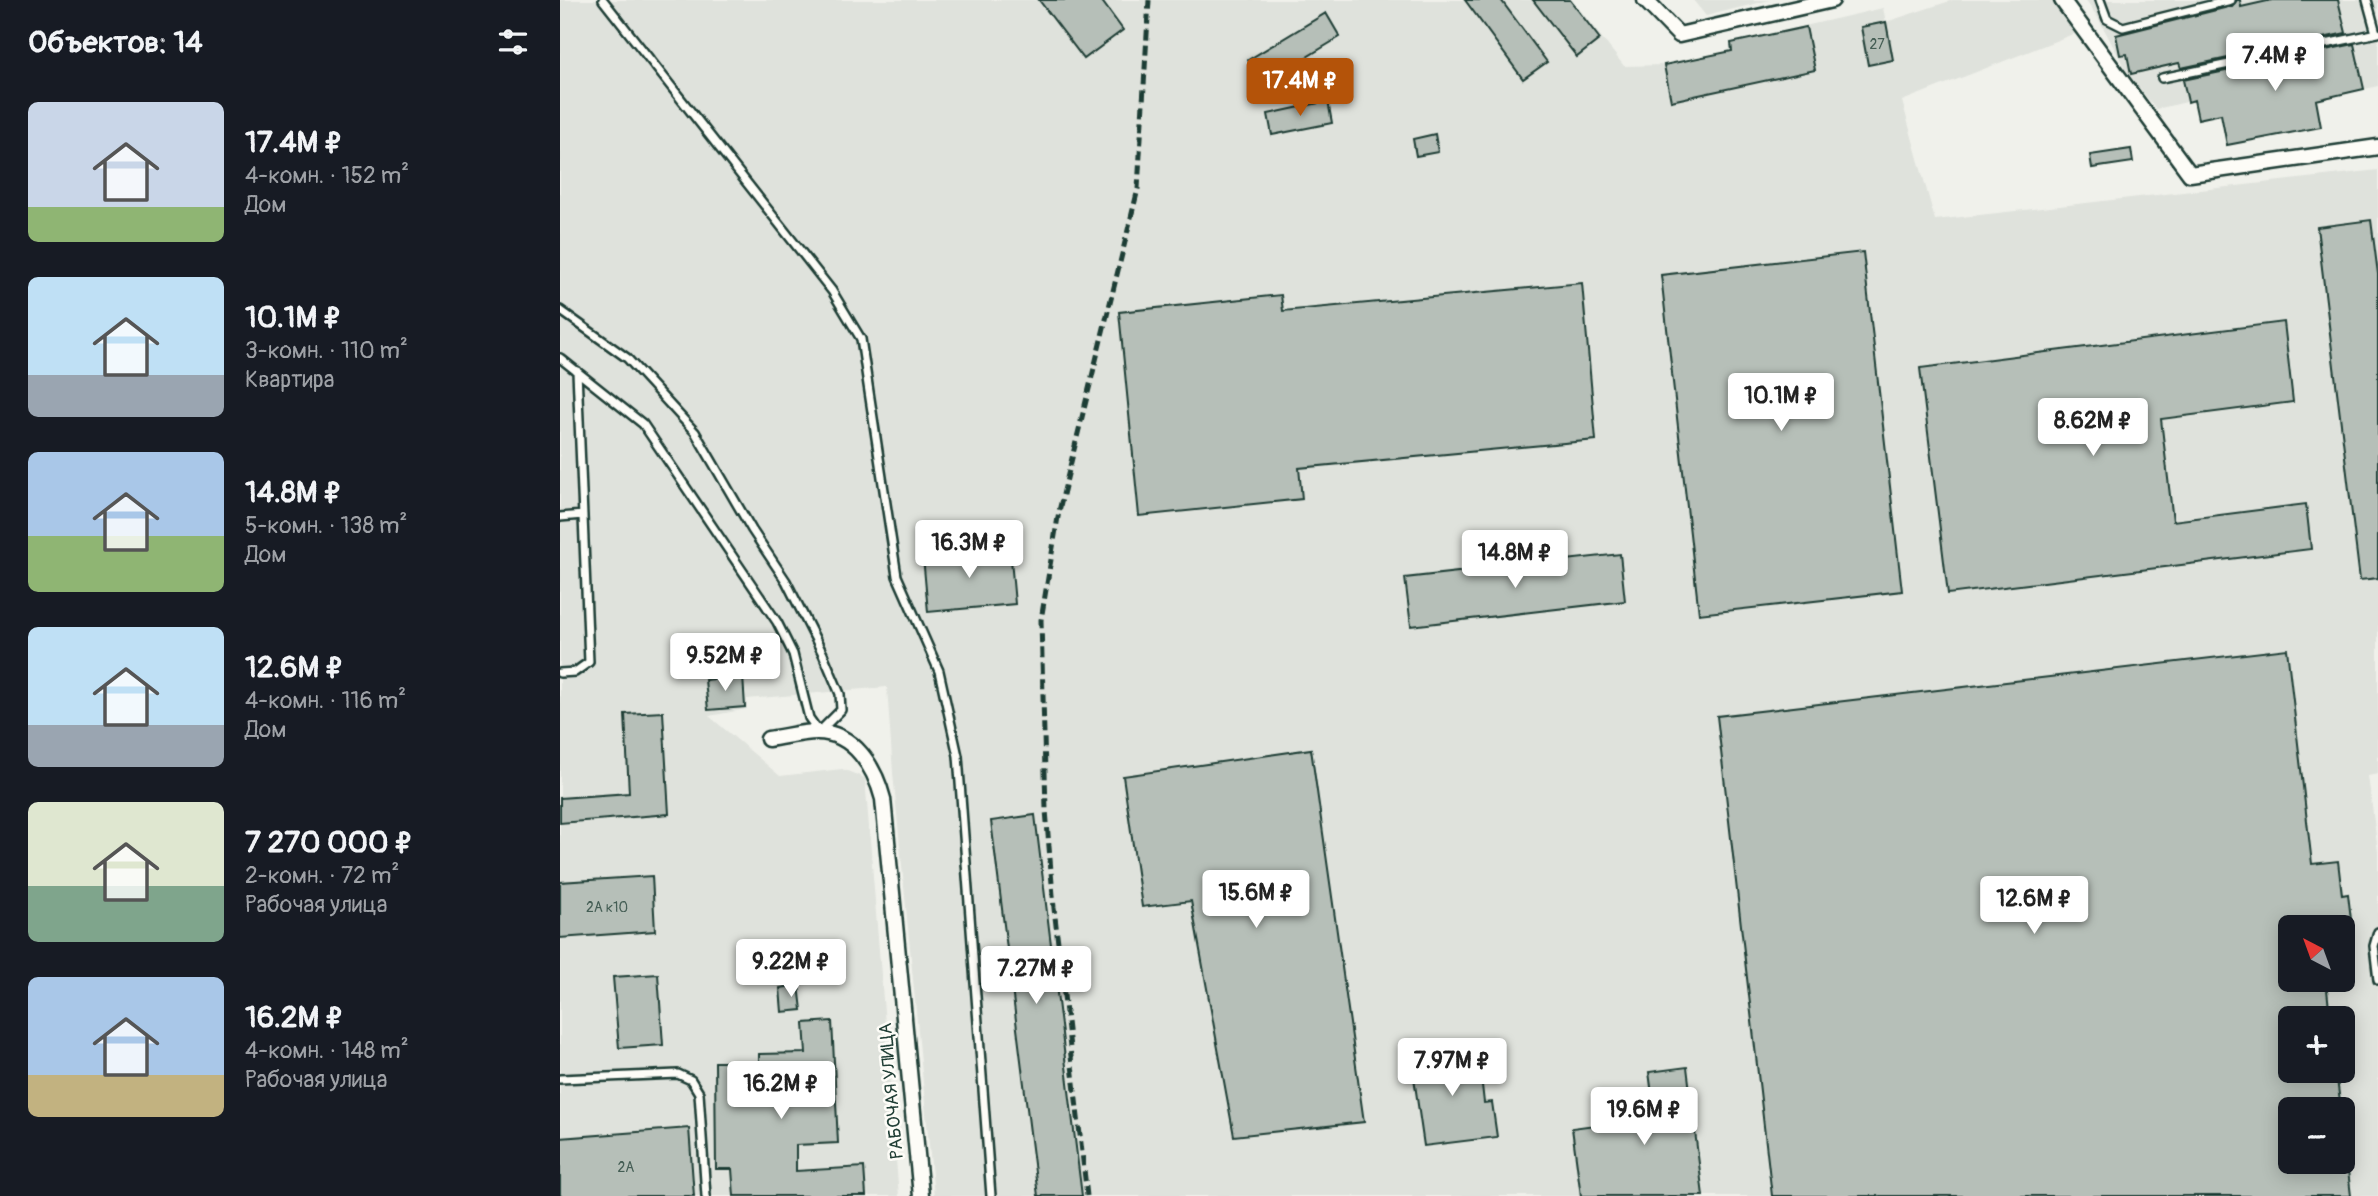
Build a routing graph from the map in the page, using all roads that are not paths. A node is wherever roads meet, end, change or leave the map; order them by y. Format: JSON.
{"nodes":[{"id":1,"x":603,"y":0,"type":"edge"},
{"id":2,"x":1645,"y":0,"type":"edge"},
{"id":3,"x":1832,"y":0,"type":"edge"},
{"id":4,"x":2062,"y":0,"type":"edge"},
{"id":5,"x":2100,"y":0,"type":"edge"},
{"id":6,"x":2231,"y":0,"type":"edge"},
{"id":7,"x":2367,"y":0,"type":"edge"},
{"id":8,"x":2377,"y":33,"type":"edge"},
{"id":9,"x":2162,"y":78,"type":"dead end"},
{"id":10,"x":2378,"y":147,"type":"edge"},
{"id":11,"x":560,"y":310,"type":"edge"},
{"id":12,"x":560,"y":358,"type":"edge"},
{"id":13,"x":577,"y":372,"type":"junction"},
{"id":14,"x":583,"y":515,"type":"junction"},
{"id":15,"x":560,"y":517,"type":"edge"},
{"id":16,"x":560,"y":673,"type":"edge"},
{"id":17,"x":819,"y":732,"type":"junction"},
{"id":18,"x":768,"y":739,"type":"dead end"},
{"id":19,"x":2378,"y":932,"type":"edge"},
{"id":20,"x":2378,"y":980,"type":"edge"},
{"id":21,"x":560,"y":1079,"type":"edge"},
{"id":22,"x":706,"y":1196,"type":"edge"},
{"id":23,"x":921,"y":1196,"type":"edge"},
{"id":24,"x":991,"y":1196,"type":"edge"}],
"edges":[{"from":1,"to":24,"type":"lane"},
{"from":2,"to":3,"type":"street"},
{"from":4,"to":10,"type":"street"},
{"from":5,"to":6,"type":"lane"},
{"from":7,"to":8,"type":"lane"},
{"from":8,"to":9,"type":"lane"},
{"from":11,"to":17,"type":"lane"},
{"from":12,"to":13,"type":"lane"},
{"from":13,"to":14,"type":"lane"},
{"from":13,"to":17,"type":"lane"},
{"from":14,"to":15,"type":"lane"},
{"from":14,"to":16,"type":"lane"},
{"from":17,"to":18,"type":"street"},
{"from":17,"to":23,"type":"street","name":"РАБОЧАЯ УЛИЦА"},
{"from":19,"to":20,"type":"lane"},
{"from":21,"to":22,"type":"lane"}]}
